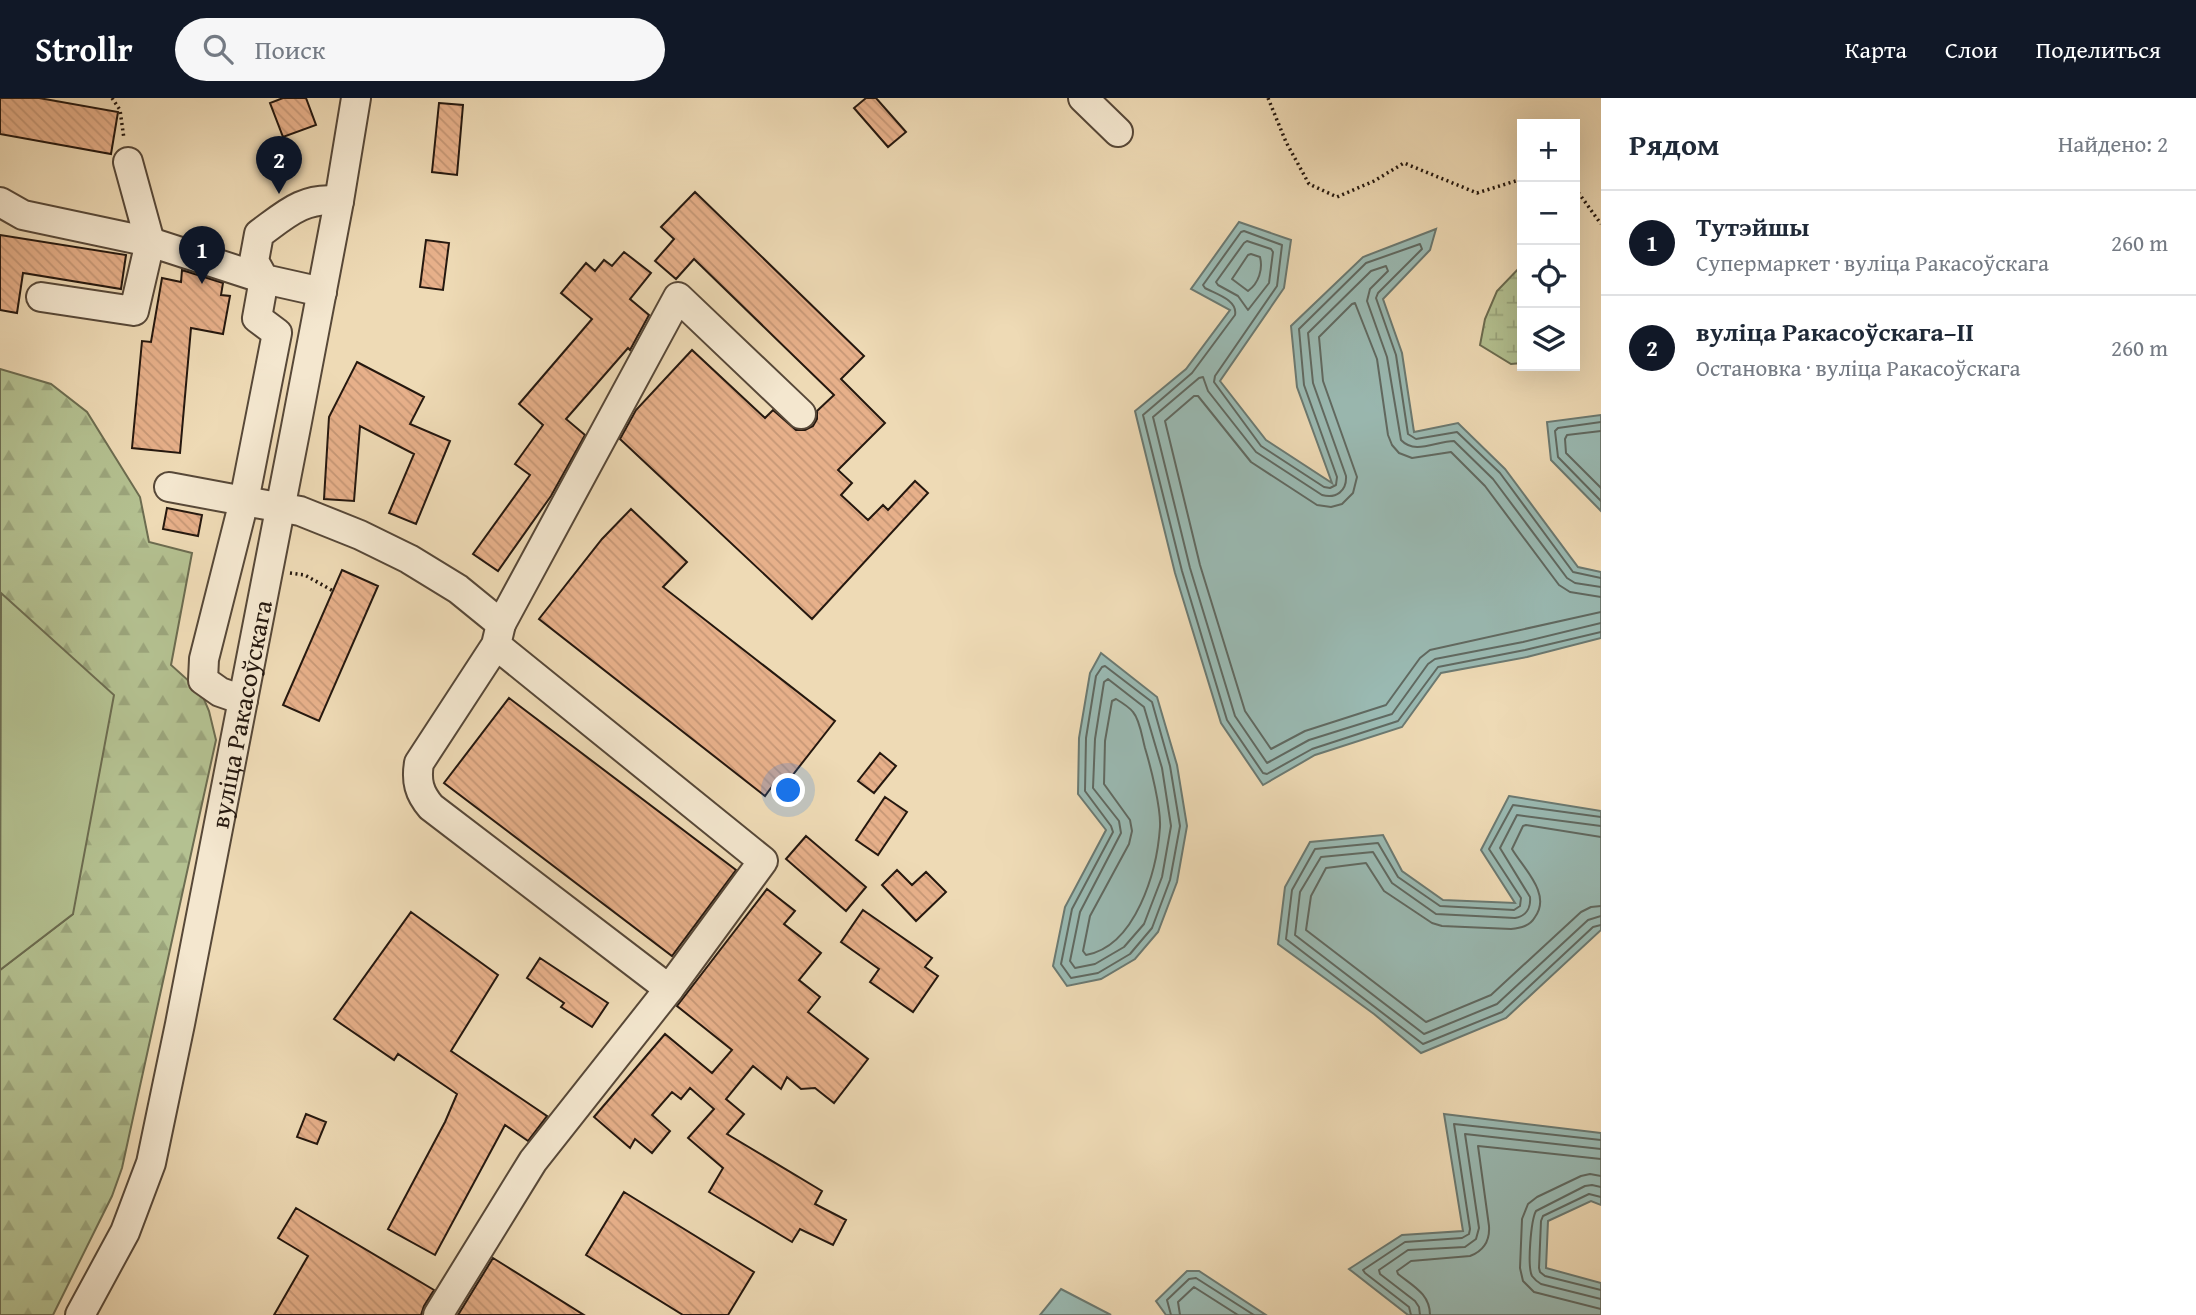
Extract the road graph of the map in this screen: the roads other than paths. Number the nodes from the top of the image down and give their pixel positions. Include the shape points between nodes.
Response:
1 (356, 98) edge
2 (1083, 98) edge
3 (1118, 132) dead end
4 (128, 162) road end
5 (339, 201) junction
6 (0, 202) edge
7 (150, 242) junction
8 (264, 279) junction
9 (322, 292) junction
10 (41, 297) dead end
11 (801, 414) dead end
12 (169, 487) dead end
13 (244, 501) junction
14 (280, 508) junction
15 (499, 635) junction
16 (243, 699) junction
17 (669, 989) junction
18 (80, 1315) edge
19 (438, 1315) edge

1 - 5 street, вуліца Ракасоўскага
2 - 3 street
4 - 7 street
5 - 8 street via 304,204 259,234 254,261
5 - 9 street, вуліца Ракасоўскага
6 - 7 street via 23,215
7 - 8 street
7 - 10 street via 135,311
8 - 9 street
8 - 13 street via 257,318 277,333
9 - 14 street, вуліца Ракасоўскага
11 - 15 street via 678,297
12 - 13 street
13 - 14 street
13 - 16 street via 204,659 203,680 220,692
14 - 15 street via 300,511 409,559 458,589
14 - 16 street, вуліца Ракасоўскага
15 - 17 street via 419,763 421,795
15 - 17 street via 763,861
16 - 18 street, вуліца Ракасоўскага via 151,1163 125,1232
17 - 19 street via 533,1161

